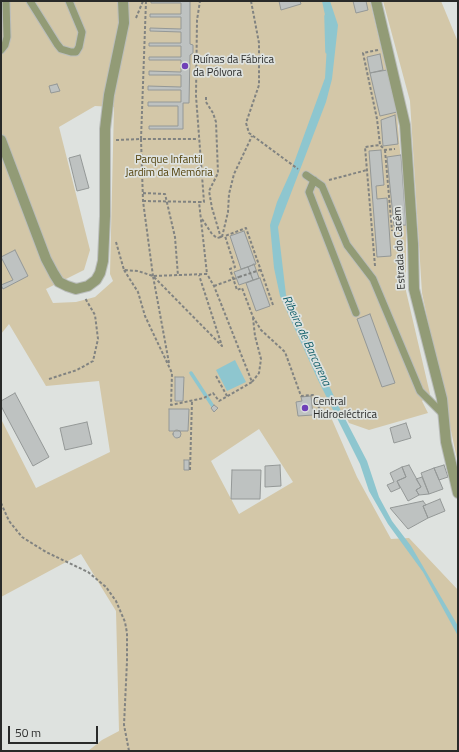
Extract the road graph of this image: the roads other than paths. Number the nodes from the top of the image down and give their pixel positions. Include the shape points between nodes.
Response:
1 (6, 1) edge
2 (30, 1) edge
3 (69, 1) edge
4 (123, 1) edge
5 (127, 1) edge
6 (376, 1) edge
7 (124, 15) junction
8 (1, 50) edge
9 (1, 140) edge
10 (306, 175) road end
11 (316, 181) junction
12 (356, 313) dead end
13 (443, 414) junction
14 (458, 493) edge

1 - 8 lane via 7,37
2 - 3 lane via 60,49 76,52 82,32
4 - 7 street
5 - 7 lane
6 - 13 street, Estrada do Cacém via 405,125 414,289 442,400
7 - 9 street via 105,129 103,261 96,280 88,286 67,286 59,282 54,274
10 - 11 lane
11 - 12 lane via 309,192
11 - 13 lane via 322,186 347,245 373,279 417,386 426,400
13 - 14 street, Estrada do Cacém via 446,442

